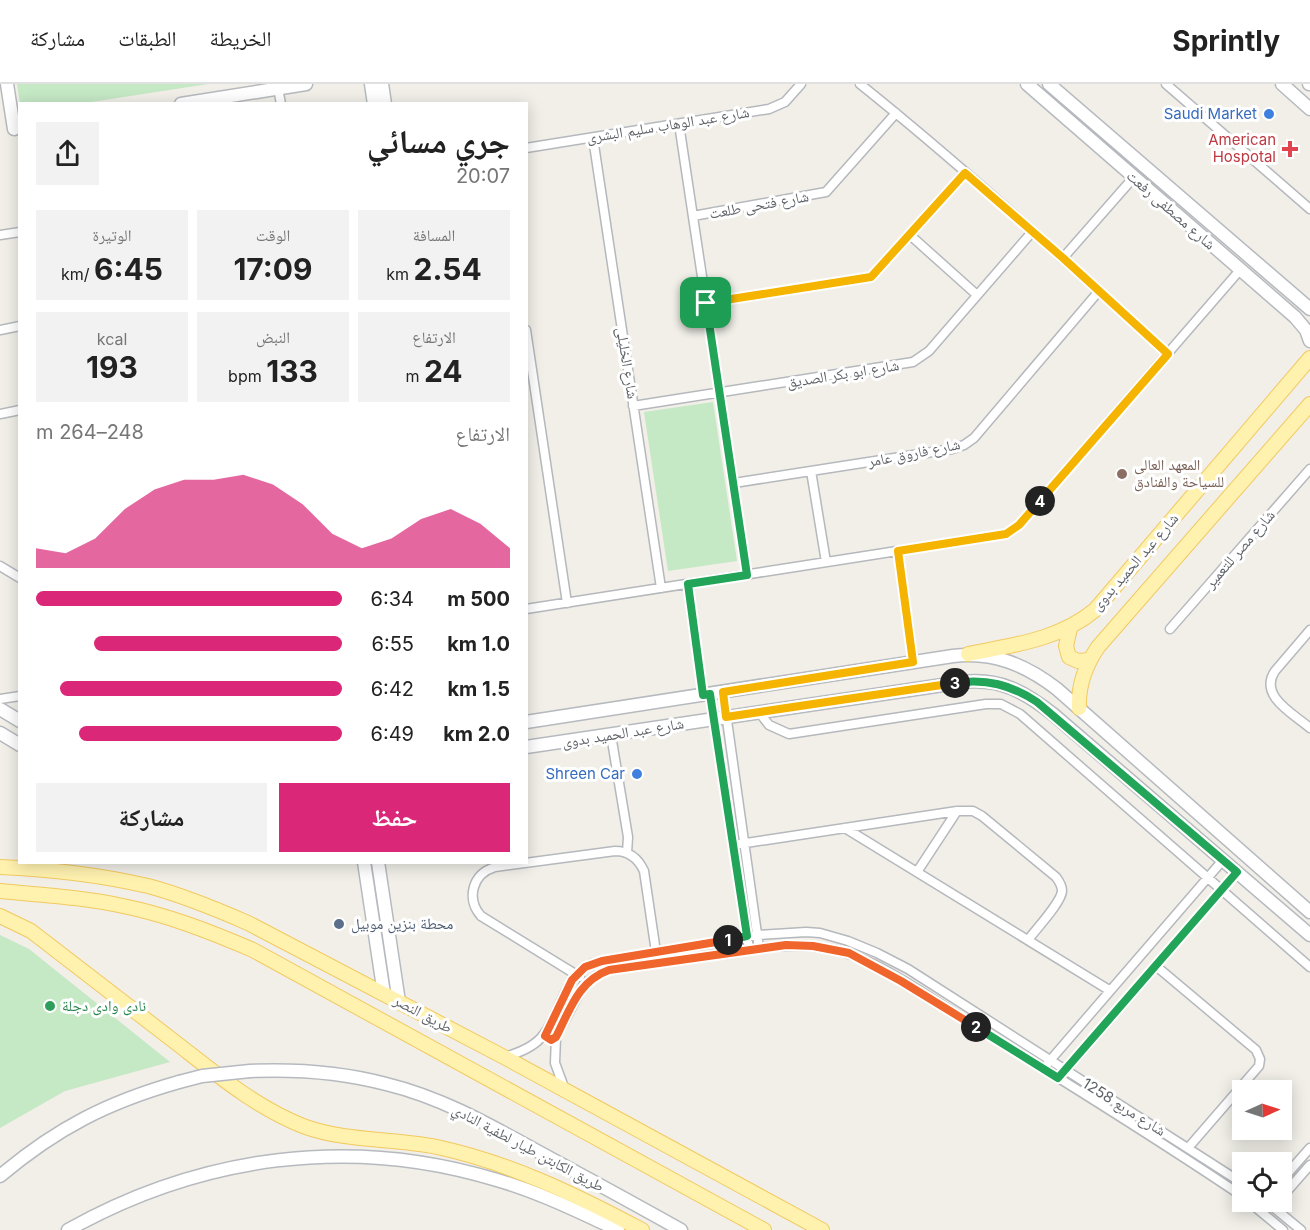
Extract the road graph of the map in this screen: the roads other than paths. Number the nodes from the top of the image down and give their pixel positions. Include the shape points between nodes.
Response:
1 (6, 84) edge
2 (306, 84) edge
3 (371, 84) edge
4 (382, 84) edge
5 (801, 84) edge
6 (860, 84) edge
7 (1027, 84) edge
8 (1049, 84) edge
9 (1166, 84) edge
10 (1282, 84) edge
11 (278, 88) junction
12 (187, 102) edge
13 (281, 102) edge
14 (374, 102) edge
15 (385, 102) edge
16 (1310, 109) edge
17 (896, 113) junction
18 (679, 124) junction
19 (17, 129) edge
20 (0, 131) edge
21 (593, 138) junction
22 (528, 148) edge
23 (965, 173) junction
24 (1134, 177) junction
25 (1310, 209) edge
26 (693, 216) junction
27 (18, 231) edge
28 (1032, 232) junction
29 (0, 235) edge
30 (910, 235) junction
31 (1063, 258) junction
32 (1240, 270) junction
33 (1099, 291) junction
34 (977, 295) junction
35 (706, 303) junction
36 (1310, 309) edge
37 (1305, 320) edge
38 (18, 326) edge
39 (0, 330) edge
40 (1310, 341) edge
41 (528, 343) edge
42 (1168, 354) junction
43 (1310, 358) edge
44 (720, 393) junction
45 (1310, 404) edge
46 (633, 406) junction
47 (18, 411) edge
48 (0, 414) edge
49 (1310, 469) edge
50 (811, 471) junction
51 (734, 483) junction
52 (898, 551) junction
53 (826, 562) junction
54 (0, 566) edge
55 (747, 575) junction
56 (18, 576) edge
57 (688, 584) junction
58 (661, 588) junction
59 (567, 603) junction
60 (528, 609) edge
61 (1070, 628) junction
62 (1170, 629) dead end
63 (1310, 630) edge
64 (969, 654) junction
65 (1089, 660) junction
66 (913, 662) junction
67 (712, 693) junction
68 (18, 696) edge
69 (0, 699) edge
70 (1079, 708) junction
71 (0, 709) edge
72 (759, 712) junction
73 (720, 718) junction
74 (18, 720) edge
75 (528, 722) edge
76 (1310, 728) edge
77 (0, 733) edge
78 (611, 735) junction
79 (18, 744) edge
80 (528, 747) edge
81 (957, 811) junction
82 (844, 828) junction
83 (744, 844) junction
84 (733, 845) junction
85 (627, 853) junction
86 (1223, 860) junction
87 (528, 863) edge
88 (364, 864) edge
89 (378, 864) edge
90 (518, 864) edge
91 (42, 866) edge
92 (0, 867) edge
93 (917, 872) junction
94 (1237, 872) junction
95 (1208, 877) junction
96 (1222, 890) junction
97 (0, 891) edge
98 (1296, 900) junction
99 (1310, 900) edge
100 (1310, 912) edge
101 (0, 916) edge
102 (758, 935) junction
103 (1310, 935) edge
104 (747, 936) junction
105 (1028, 940) junction
106 (759, 948) junction
107 (749, 949) junction
108 (656, 952) junction
109 (1156, 966) junction
110 (1310, 967) edge
111 (908, 969) junction
112 (576, 975) junction
113 (588, 981) junction
114 (901, 981) junction
115 (1109, 990) junction
116 (384, 994) junction
117 (399, 1002) junction
118 (545, 1034) junction
119 (556, 1037) junction
120 (504, 1057) junction
121 (1050, 1060) junction
122 (1043, 1069) junction
123 (1065, 1070) junction
124 (1058, 1078) junction
125 (565, 1090) junction
126 (1188, 1148) junction
127 (1310, 1148) edge
128 (1214, 1165) junction
129 (1310, 1165) edge
130 (1292, 1168) edge
131 (1208, 1173) junction
132 (0, 1176) edge
133 (1232, 1177) edge
134 (1292, 1184) edge
135 (1232, 1189) edge
136 (1261, 1212) edge
137 (1284, 1212) edge
138 (68, 1230) edge
139 (618, 1230) edge
140 (642, 1230) edge
141 (681, 1230) edge
142 (764, 1230) edge
143 (822, 1230) edge
144 (1283, 1230) edge
145 (1301, 1230) edge

1 - 19 main road
2 - 11 main road
3 - 14 main road
4 - 15 main road
5 - 18 street, شارع عبد الوهاب سليم البشرى via 785,102 773,108
6 - 17 street
7 - 24 main road, شارع مصطفى رفعت
8 - 36 main road, شارع مصطفى رفعت
9 - 25 street
10 - 16 main road
11 - 12 main road
11 - 13 street
17 - 23 street
17 - 26 street, شارع فتحى طلعت via 826,192
18 - 21 street, شارع عبد الوهاب سليم البشرى
18 - 26 street
19 - 20 main road
21 - 22 street, شارع عبد الوهاب سليم البشرى
21 - 46 street, شارع الخليلى
23 - 28 street
23 - 30 street
24 - 31 street
24 - 32 main road, شارع مصطفى رفعت
26 - 35 street
27 - 29 street
28 - 31 street
28 - 34 street, شارع ابو بكر الصديق
30 - 34 street
30 - 35 street via 866,279
31 - 33 street
32 - 37 main road, شارع مصطفى رفعت
32 - 42 street
33 - 42 street
33 - 50 street, شارع فاروق عامر via 969,442 952,449
34 - 44 street, شارع ابو بكر الصديق via 928,351 913,362
35 - 44 street
37 - 40 main road, شارع مصطفى رفعت
38 - 39 street
41 - 59 street
42 - 52 street via 1015,528 1001,535
43 - 61 main road, شارع عبد الحميد بدوى via 1106,598
44 - 46 street, شارع ابو بكر الصديق
44 - 51 street
45 - 65 main road, شارع عبد الحميد بدوى
46 - 58 street, شارع الخليلى
47 - 48 street
49 - 62 street, شارع مصر للتعمير
50 - 51 street, شارع فاروق عامر
50 - 53 street
51 - 55 street
52 - 53 street
52 - 66 street
53 - 55 street
54 - 56 street
55 - 57 street
57 - 58 street
57 - 67 street
58 - 59 street
59 - 60 street
61 - 64 main road, شارع عبد الحميد بدوى
61 - 65 main road via 1066,646 1069,657 1074,661
63 - 76 street via 1275,671 1270,686 1275,699
64 - 66 main road, شارع عبد الحميد بدوى
64 - 70 main road, شارع عبد الحميد بدوى via 996,657 1021,666 1046,680
65 - 70 main road, شارع عبد الحميد بدوى via 1081,680
66 - 67 main road, شارع عبد الحميد بدوى
67 - 73 street
67 - 75 main road, شارع عبد الحميد بدوى
68 - 69 street
70 - 98 main road, شارع عبد الحميد بدوى
71 - 74 main road
72 - 73 main road, شارع عبد الحميد بدوى
72 - 86 main road, شارع عبد الحميد بدوى via 963,682 1005,685 1054,714
72 - 95 street via 769,725 789,735 986,704 1008,706
73 - 78 main road, شارع عبد الحميد بدوى
73 - 83 street
73 - 84 street
77 - 79 main road
78 - 80 main road, شارع عبد الحميد بدوى
78 - 85 street via 628,837
81 - 82 street
81 - 93 street
81 - 105 street via 982,816 1061,884 1058,901
82 - 83 street
82 - 93 street
83 - 84 street
83 - 102 street
84 - 104 street
85 - 87 street via 615,851
85 - 108 street via 638,860 644,871
86 - 94 main road, شارع عبد الحميد بدوى
86 - 95 street
88 - 116 main road
89 - 117 main road
90 - 112 street via 495,867 480,875 474,884 472,901 481,916
91 - 92 main road, طريق النصر
91 - 116 main road, طريق النصر via 149,887 212,908 268,932
93 - 105 street
94 - 96 street
94 - 103 main road, شارع عبد الحميد بدوى
95 - 96 street
95 - 115 street
96 - 109 street
96 - 110 street
97 - 142 main road, طريق النصر via 125,906 190,925 253,950
98 - 99 street
98 - 100 main road, شارع عبد الحميد بدوى
101 - 140 main road via 31,932 238,1091 282,1116 327,1133 412,1143 502,1164 556,1185
102 - 104 street, شارع مربع 1258
102 - 106 street
102 - 111 street, شارع مربع 1258 via 806,932 837,937
104 - 107 street
104 - 108 street, شارع مربع 1258
105 - 115 street
106 - 107 street, شارع مربع 1258
106 - 114 street, شارع مربع 1258 via 800,945 837,950 861,958
107 - 113 street, شارع مربع 1258 via 609,970
108 - 112 street, شارع مربع 1258 via 596,962
109 - 123 street
109 - 126 street via 1256,1050 1260,1059 1259,1066
111 - 114 street
111 - 121 street, شارع مربع 1258
112 - 113 street
112 - 118 street
113 - 119 street
114 - 122 street, شارع مربع 1258
115 - 121 street
116 - 117 main road, طريق النصر
117 - 120 main road, طريق النصر
118 - 119 street via 549,1040
118 - 120 street via 527,1049
119 - 125 street via 555,1063
120 - 125 main road, طريق النصر
121 - 122 street
121 - 123 street, شارع مربع 1258
122 - 124 street, شارع مربع 1258
123 - 124 street
123 - 126 street, شارع مربع 1258
124 - 131 street, شارع مربع 1258
125 - 143 main road, طريق النصر
126 - 128 street, شارع مربع 1258
127 - 130 street
128 - 131 street
128 - 133 street, شارع مربع 1258
129 - 134 street
131 - 135 street, شارع مربع 1258
132 - 141 main road, طريق الكابتن طيار لطفية النادي, bridge via 40,1144 87,1115 128,1098 218,1074 302,1070 388,1084 476,1117
136 - 144 street
137 - 145 street
138 - 139 main road via 103,1210 191,1177 264,1161 312,1157 396,1160 496,1179

